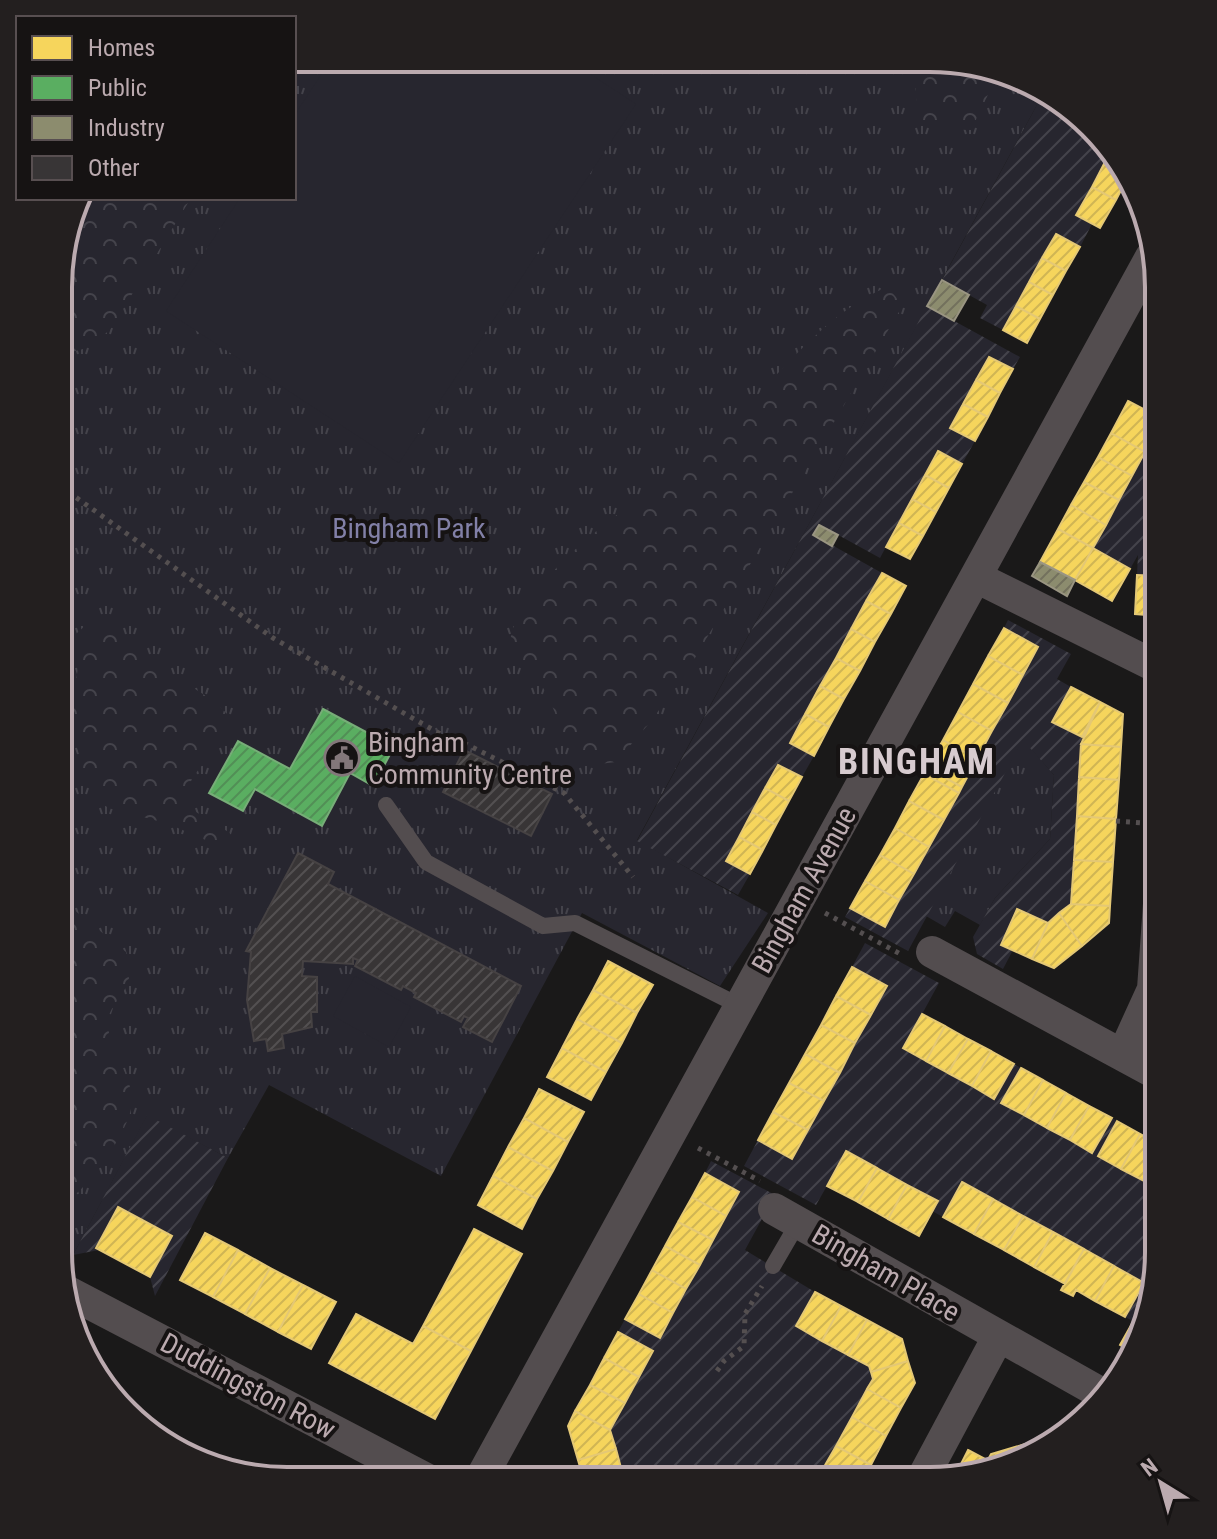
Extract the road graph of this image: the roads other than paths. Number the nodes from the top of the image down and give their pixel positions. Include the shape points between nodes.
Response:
1 (1144, 270) edge
2 (976, 577) junction
3 (1145, 661) edge
4 (386, 805) dead end
5 (932, 952) road end
6 (740, 1006) junction
7 (1145, 1007) edge
8 (1123, 1055) junction
9 (1145, 1067) edge
10 (786, 1216) joint
11 (773, 1266) road end
12 (77, 1297) edge
13 (998, 1337) junction
14 (1095, 1390) edge
15 (403, 1467) edge
16 (487, 1467) edge
17 (928, 1467) edge

1 - 2 street, Bingham Avenue
2 - 3 street
2 - 6 street, Bingham Avenue
4 - 6 lane via 426,862 543,926 575,923
5 - 8 street
6 - 16 street, Bingham Avenue
7 - 8 street
8 - 9 street
10 - 11 lane
10 - 13 street, Bingham Place
12 - 15 street, Duddingston Row
13 - 14 street, Bingham Place
13 - 17 street

